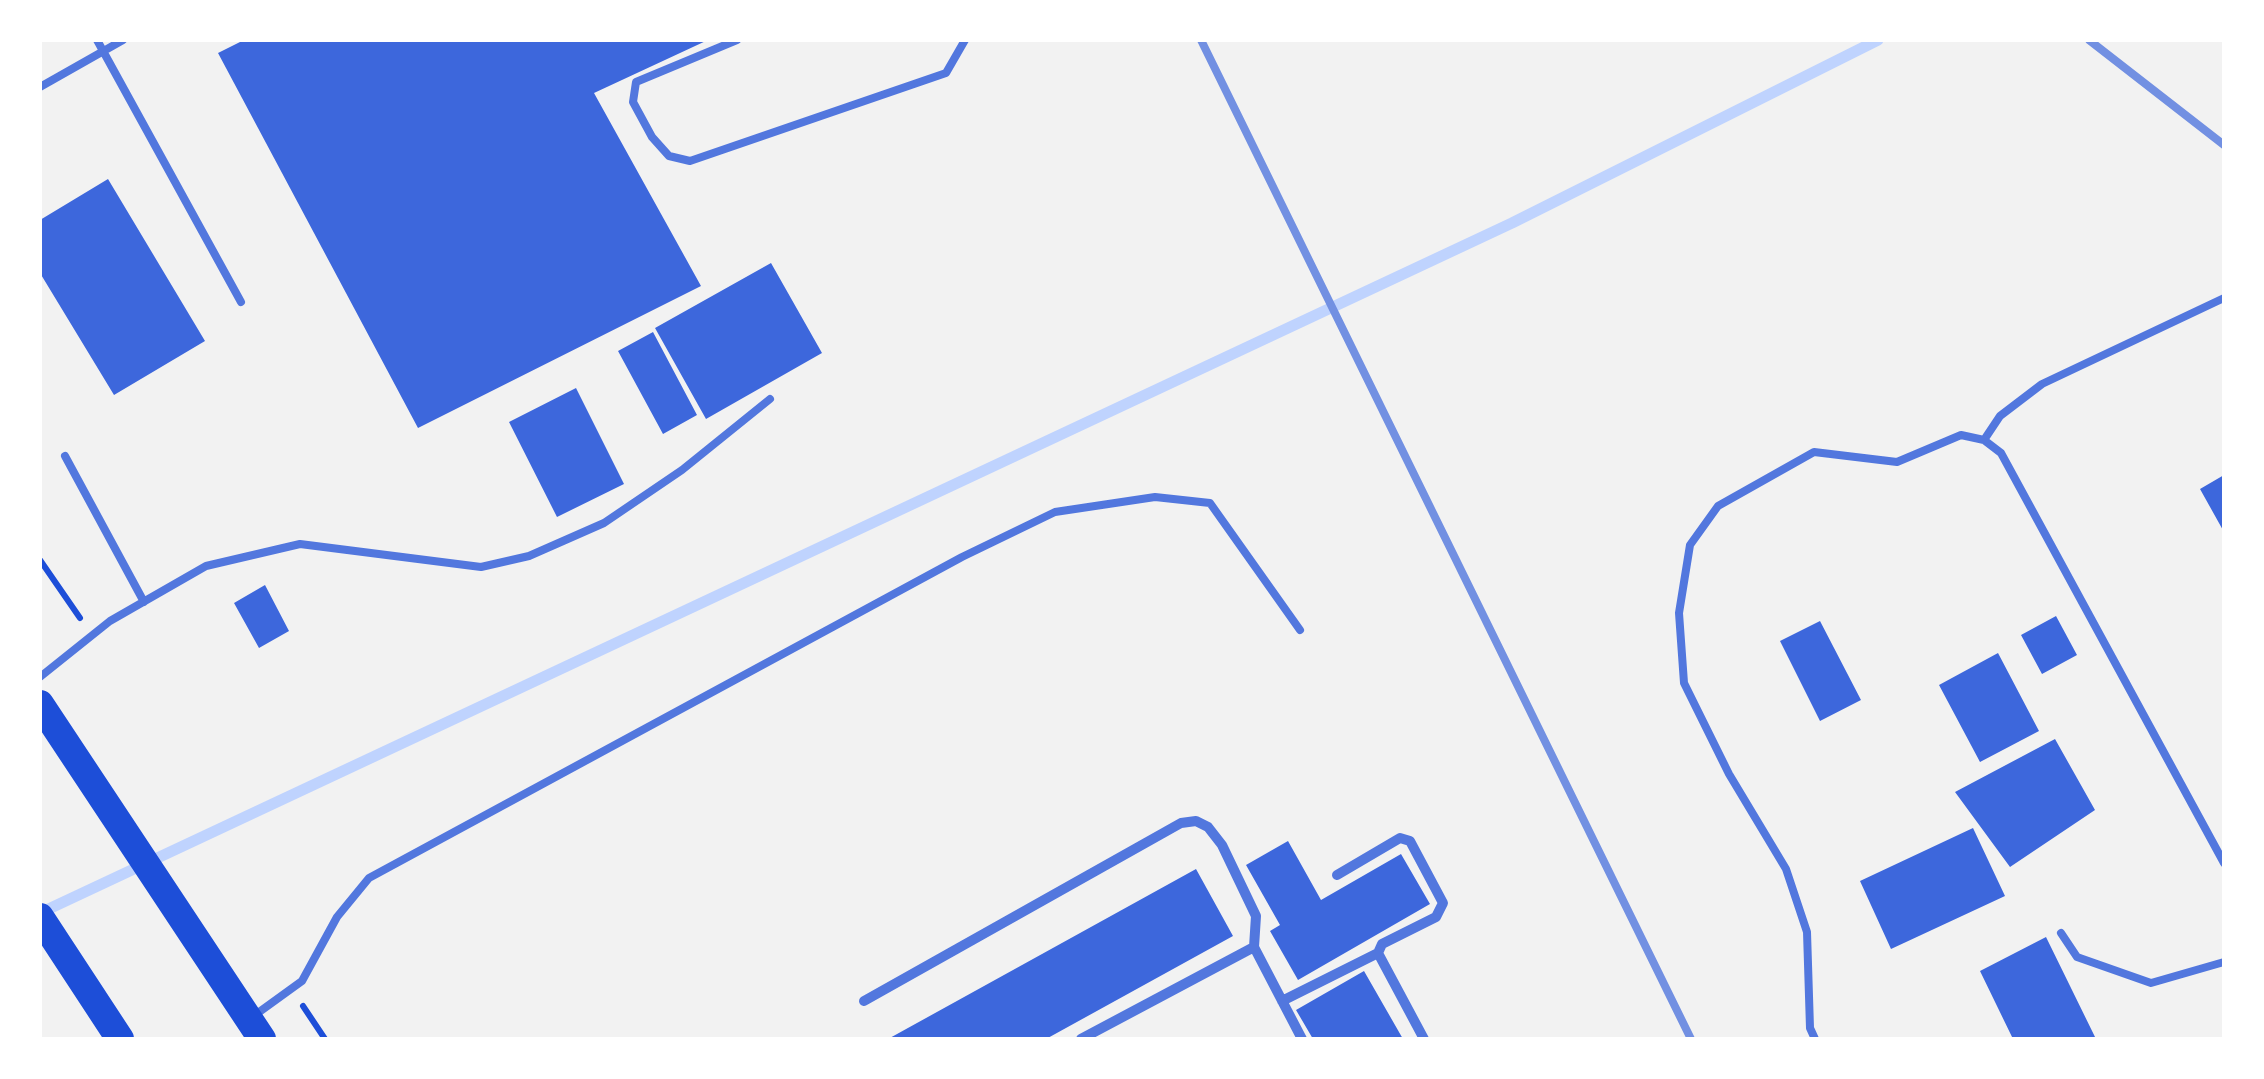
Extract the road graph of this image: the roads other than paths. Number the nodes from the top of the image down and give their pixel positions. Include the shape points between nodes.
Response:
1 (97, 40) edge
2 (123, 40) edge
3 (737, 40) edge
4 (965, 40) edge
5 (102, 51) junction
6 (40, 87) edge
7 (2224, 298) edge
8 (241, 302) dead end
9 (770, 399) dead end
10 (1984, 440) junction
11 (64, 456) dead end
12 (144, 602) junction
13 (1300, 630) dead end
14 (40, 678) edge
15 (40, 704) edge
16 (2224, 864) edge
17 (1337, 876) dead end
18 (40, 917) edge
19 (2061, 933) dead end
20 (1254, 947) junction
21 (1378, 953) junction
22 (2224, 962) edge
23 (864, 1001) dead end
24 (1282, 1001) junction
25 (256, 1029) edge
26 (114, 1030) edge
27 (1299, 1038) edge
28 (1081, 1039) edge
29 (1424, 1039) edge
30 (1815, 1039) edge

1 - 5 lane
2 - 5 lane
3 - 4 lane via 636,82 634,102 669,156 690,161 946,72
5 - 6 lane
5 - 8 lane
7 - 10 lane via 2042,384 2000,416
9 - 12 lane via 604,523 530,556 481,567 300,544 206,566
10 - 16 lane via 2011,470
10 - 30 lane via 1961,435 1897,462 1814,452 1718,506 1690,545 1679,613 1684,683 1786,869 1807,932
11 - 12 lane
12 - 14 lane
13 - 25 lane via 1210,503 1155,497 1056,512 369,878 337,917 302,981
15 - 25 highway
17 - 21 street via 1400,838 1410,841 1443,904 1436,917 1382,944
18 - 26 highway
19 - 22 lane via 2077,957 2151,983
20 - 23 street via 1256,916 1222,845 1196,820 1181,822
20 - 24 street
20 - 28 street
21 - 24 street
21 - 29 street
24 - 27 street

